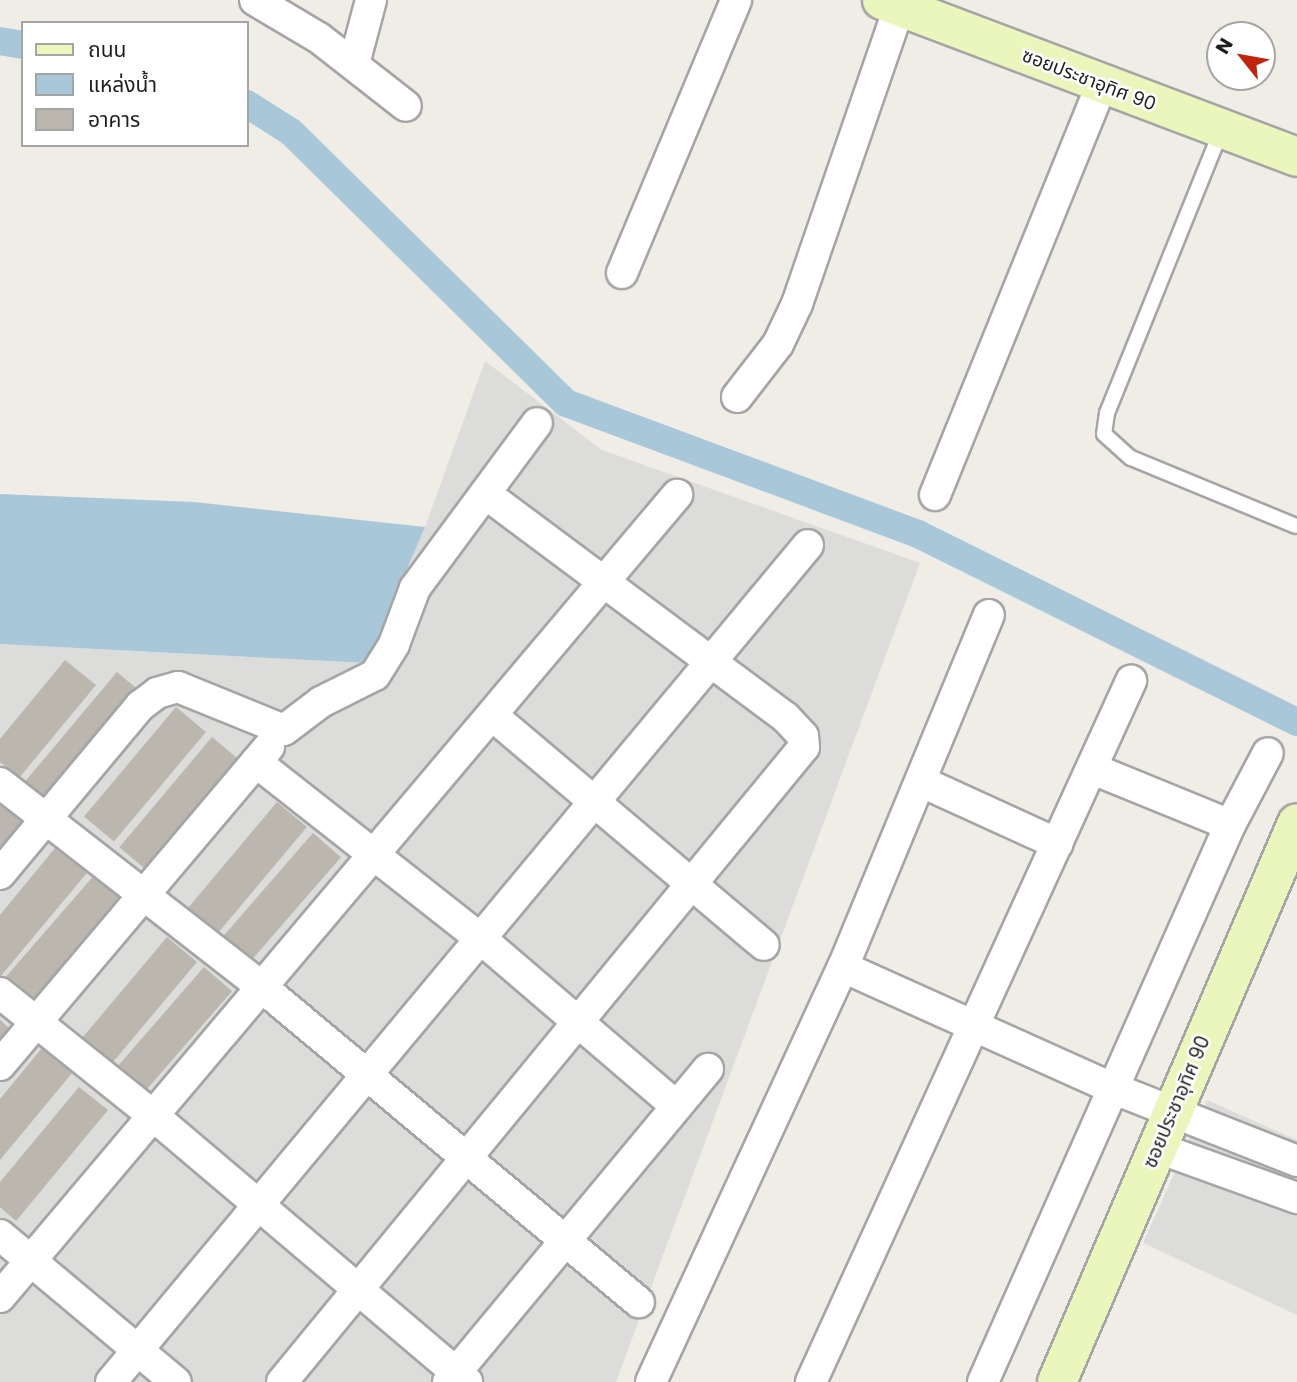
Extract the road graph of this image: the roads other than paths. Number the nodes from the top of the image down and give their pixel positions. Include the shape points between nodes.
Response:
1 (255, 0) edge
2 (371, 0) edge
3 (736, 0) edge
4 (890, 3) edge
5 (354, 64) junction
6 (1101, 86) junction
7 (406, 106) dead end
8 (1221, 129) junction
9 (1297, 158) edge
10 (622, 273) dead end
11 (737, 397) dead end
12 (537, 423) dead end
13 (485, 493) junction
14 (677, 495) dead end
15 (935, 495) dead end
16 (1296, 526) edge
17 (807, 545) dead end
18 (605, 582) junction
19 (989, 615) dead end
20 (709, 664) junction
21 (1130, 681) dead end
22 (494, 717) junction
23 (284, 730) junction
24 (1268, 753) dead end
25 (256, 762) junction
26 (1093, 769) junction
27 (922, 782) junction
28 (0, 783) edge
29 (594, 801) junction
30 (46, 822) junction
31 (1297, 822) edge
32 (1230, 825) junction
33 (1058, 844) junction
34 (374, 855) junction
35 (0, 874) edge
36 (695, 885) junction
37 (143, 898) junction
38 (480, 938) junction
39 (764, 945) dead end
40 (843, 967) junction
41 (263, 988) junction
42 (0, 993) edge
43 (580, 1021) junction
44 (37, 1022) junction
45 (974, 1026) junction
46 (0, 1065) edge
47 (708, 1069) dead end
48 (367, 1073) junction
49 (1112, 1087) junction
50 (676, 1106) junction
51 (1174, 1112) junction
52 (156, 1118) junction
53 (1158, 1148) junction
54 (466, 1156) junction
55 (1297, 1161) edge
56 (1297, 1198) edge
57 (257, 1206) junction
58 (0, 1235) edge
59 (566, 1239) junction
60 (30, 1260) junction
61 (357, 1289) junction
62 (0, 1297) edge
63 (639, 1301) dead end
64 (138, 1350) junction
65 (457, 1379) edge
66 (111, 1382) edge
67 (176, 1382) edge
68 (282, 1382) edge
69 (651, 1382) edge
70 (811, 1382) edge
71 (983, 1382) edge
72 (1057, 1382) edge

1 - 5 street
2 - 5 street
3 - 10 street
4 - 6 street, ซอยประชาอุทิศ 90
4 - 11 street via 797,304 778,344
5 - 7 street
6 - 8 street, ซอยประชาอุทิศ 90
6 - 15 street
8 - 9 street, ซอยประชาอุทิศ 90
8 - 16 lane via 1107,413 1104,433 1131,458
12 - 13 street
13 - 18 street
13 - 23 street via 415,588 394,644 375,675 321,702
14 - 18 street
17 - 20 street
18 - 20 street
18 - 22 street
19 - 27 street
20 - 29 street
20 - 36 street via 785,717 803,736 804,747
21 - 26 street
22 - 29 street
22 - 34 street
23 - 25 street
23 - 30 street via 178,687 157,693 140,706
24 - 32 street
25 - 34 street
25 - 37 street
26 - 32 street
26 - 33 street
27 - 33 street
27 - 40 street
28 - 30 street
29 - 36 street
29 - 38 street
30 - 35 street
30 - 37 street
31 - 51 street, ซอยประชาอุทิศ 90
32 - 49 street
33 - 45 street
34 - 38 street
34 - 41 street
36 - 39 street
36 - 43 street
37 - 41 street
37 - 44 street
38 - 43 street
38 - 48 street
40 - 45 street
40 - 69 street
41 - 48 street
41 - 52 street
42 - 44 street
43 - 50 street
43 - 54 street
44 - 46 street
44 - 52 street
45 - 49 street
45 - 70 street
47 - 50 street
48 - 54 street
48 - 57 street
49 - 51 street
49 - 71 street
50 - 59 street
51 - 53 street, ซอยประชาอุทิศ 90
51 - 55 street
52 - 57 street
52 - 60 street
53 - 56 street
53 - 72 street, ซอยประชาอุทิศ 90
54 - 59 street
54 - 61 street
57 - 61 street
57 - 64 street
58 - 60 street
59 - 63 street
59 - 65 street
60 - 62 street
60 - 64 street
61 - 65 street
61 - 68 street
64 - 66 street
64 - 67 street

